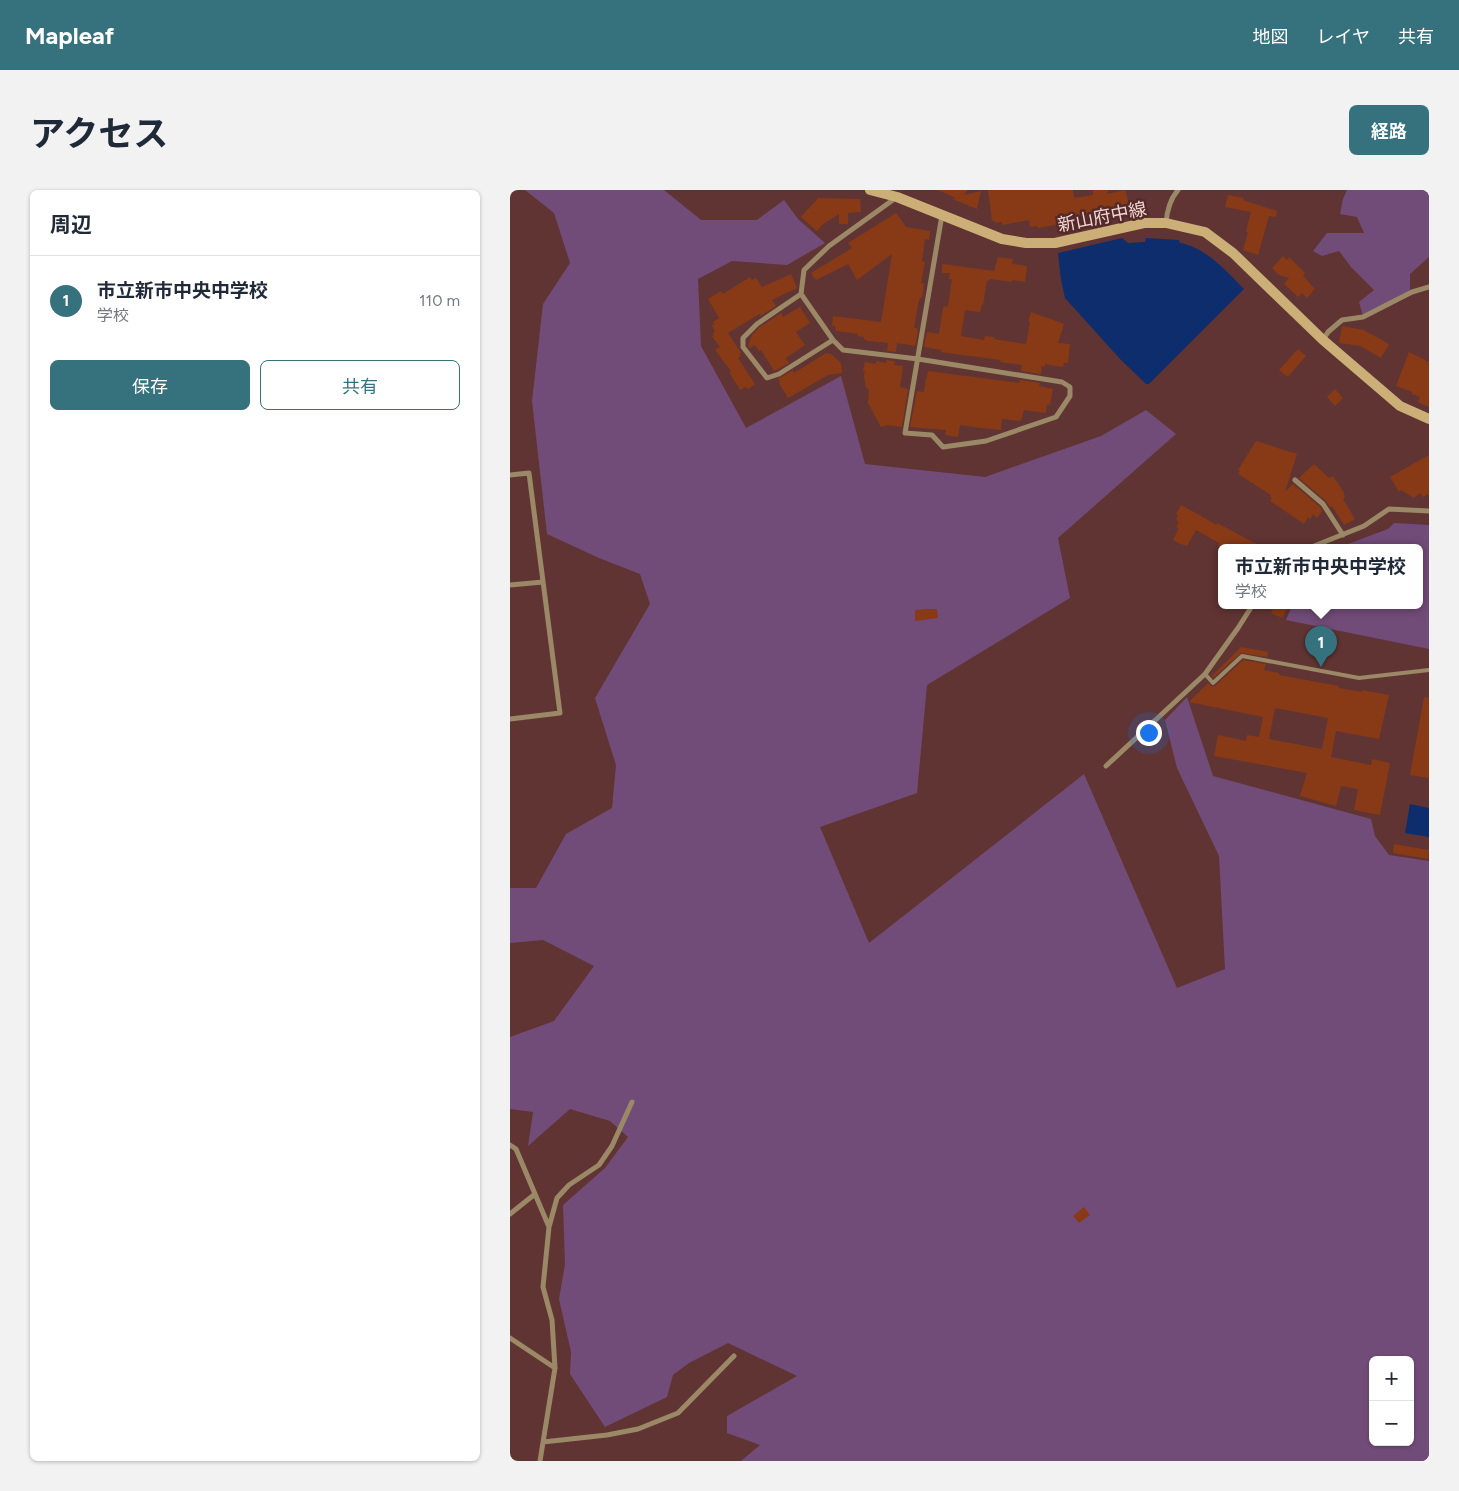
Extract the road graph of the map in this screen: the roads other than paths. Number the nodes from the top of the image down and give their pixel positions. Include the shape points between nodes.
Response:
1 (870, 190) edge
2 (1178, 190) edge
3 (897, 196) junction
4 (942, 215) junction
5 (1166, 223) junction
6 (1429, 287) edge
7 (801, 294) junction
8 (832, 340) junction
9 (1323, 340) junction
10 (918, 359) junction
11 (1429, 419) edge
12 (510, 475) edge
13 (1295, 480) dead end
14 (1429, 511) edge
15 (1343, 534) junction
16 (1319, 544) edge
17 (544, 582) junction
18 (510, 586) edge
19 (1250, 609) edge
20 (1429, 670) edge
21 (1205, 674) junction
22 (510, 719) edge
23 (1106, 766) dead end
24 (632, 1102) dead end
25 (510, 1145) edge
26 (534, 1194) junction
27 (510, 1214) edge
28 (549, 1227) junction
29 (510, 1338) edge
30 (734, 1356) dead end
31 (555, 1368) junction
32 (543, 1442) junction
33 (540, 1461) edge

1 - 3 main road, 新山府中線
2 - 5 street via 1168,210
3 - 4 main road, 新山府中線
3 - 7 street via 829,246 804,270
4 - 5 main road, 新山府中線 via 1002,239 1026,243 1055,243 1144,223
4 - 10 street
5 - 9 main road, 新山府中線 via 1205,232 1232,253
6 - 9 street via 1363,317 1342,320
7 - 8 street
7 - 8 street via 757,324 743,338 743,347 767,378 779,374
8 - 10 street via 843,350
9 - 11 main road, 新山府中線 via 1400,406
10 - 10 street via 905,433 932,435 943,447 986,441 1056,417 1070,396 1070,387 1062,382
12 - 17 street via 529,472
13 - 15 street via 1322,504
14 - 15 street via 1389,509 1364,526
15 - 16 street
17 - 18 street
17 - 22 street via 560,713
19 - 21 street
20 - 21 lane via 1359,678 1242,656 1212,683
21 - 23 street
24 - 28 street via 612,1146 599,1165 569,1185 557,1198
25 - 26 street via 516,1149
26 - 27 street
26 - 28 street
28 - 31 street via 543,1287 552,1320
29 - 31 street
30 - 32 street via 678,1413 638,1430
31 - 32 street
32 - 33 street

